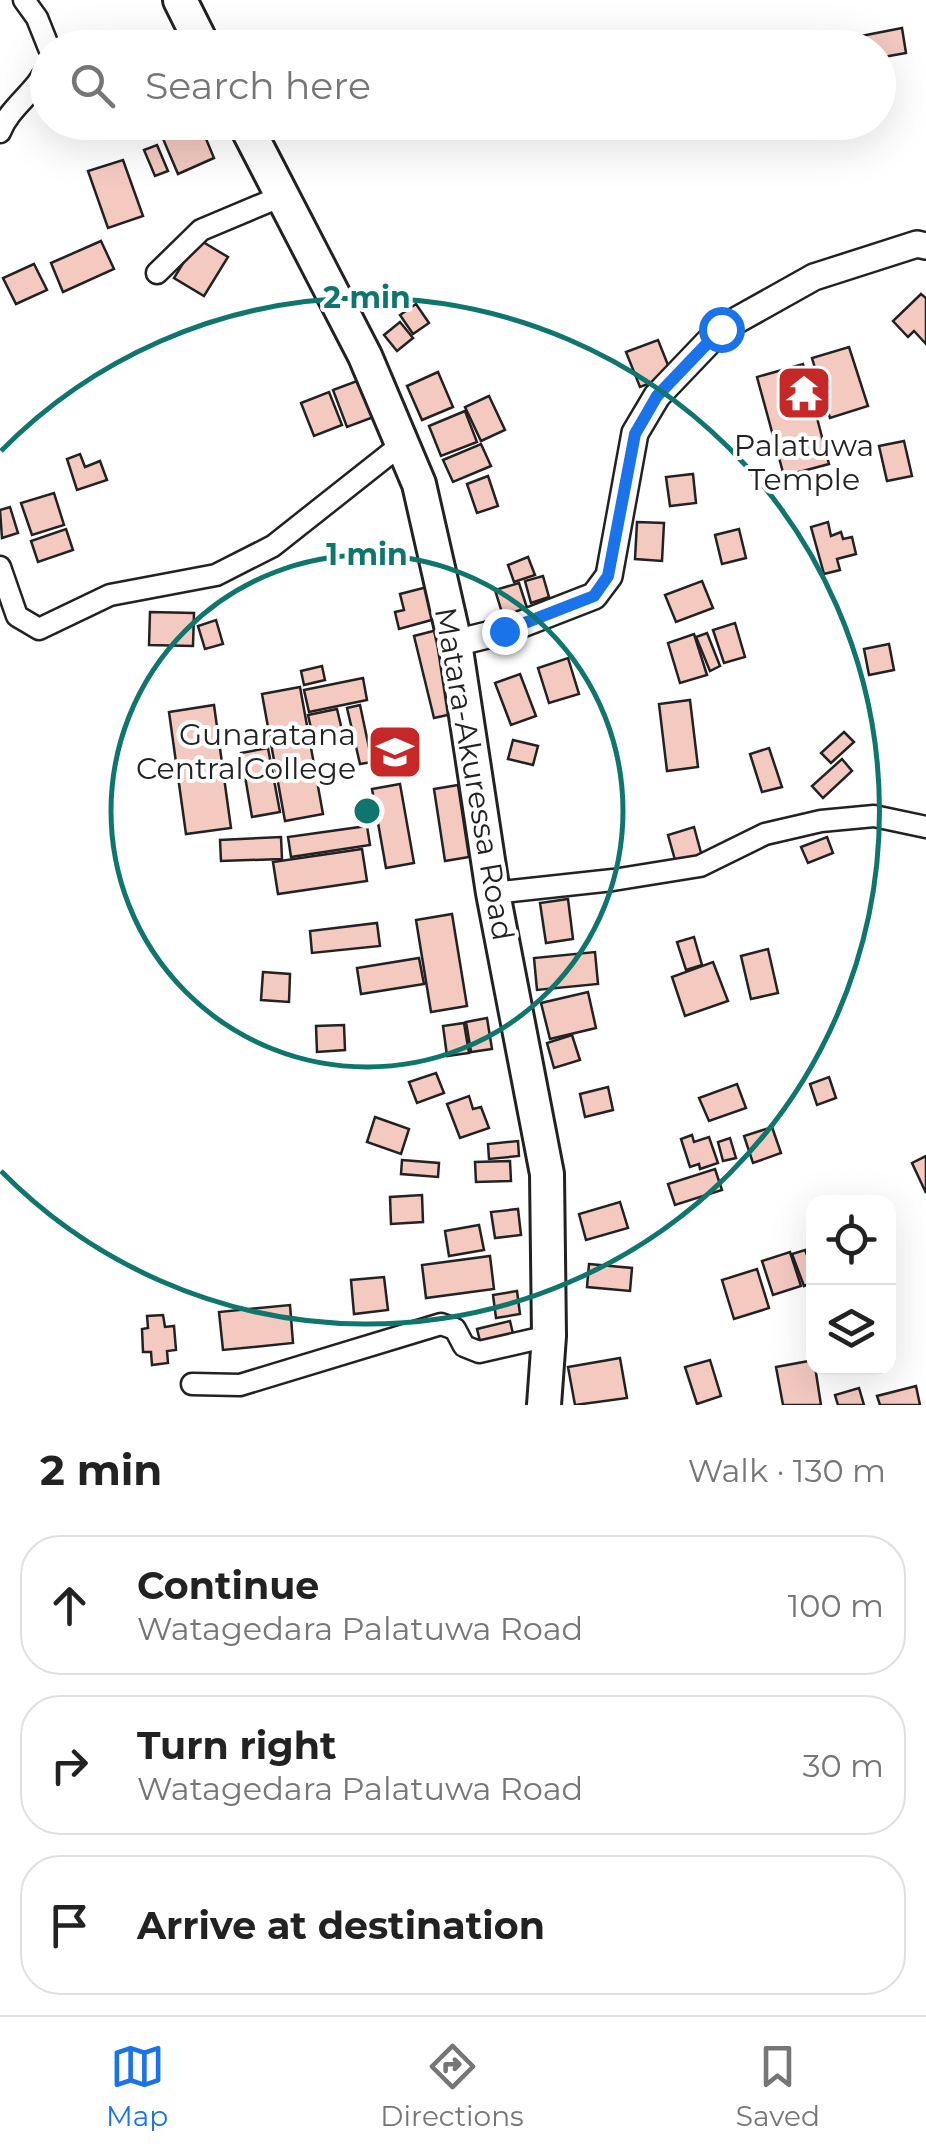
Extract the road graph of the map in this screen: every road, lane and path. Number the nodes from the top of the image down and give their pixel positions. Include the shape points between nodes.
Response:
1 (24, 0) edge
2 (180, 0) edge
3 (41, 30) edge
4 (195, 30) edge
5 (30, 92) edge
6 (0, 132) edge
7 (253, 140) edge
8 (282, 196) junction
9 (926, 246) edge
10 (157, 273) dead end
11 (402, 444) junction
12 (0, 567) edge
13 (455, 643) junction
14 (926, 827) edge
15 (493, 893) junction
16 (549, 1336) junction
17 (192, 1384) dead end
18 (544, 1405) edge

1 - 3 street
2 - 4 highway
5 - 6 street
7 - 8 highway, Matara-Akuressa Road
8 - 10 street via 201,230
8 - 11 highway, Matara-Akuressa Road via 365,356
9 - 13 street via 814,277 721,329 657,396 635,434 608,576 594,596
11 - 12 street via 272,546 216,576 110,595 39,629 17,616
11 - 13 highway, Matara-Akuressa Road via 419,484
13 - 15 highway, Matara-Akuressa Road
14 - 15 street via 874,816 821,821 765,834 700,866
15 - 16 highway, Matara-Akuressa Road via 547,1174
16 - 17 street via 480,1352 441,1324 240,1385
16 - 18 highway, Matara-Akuressa Road

